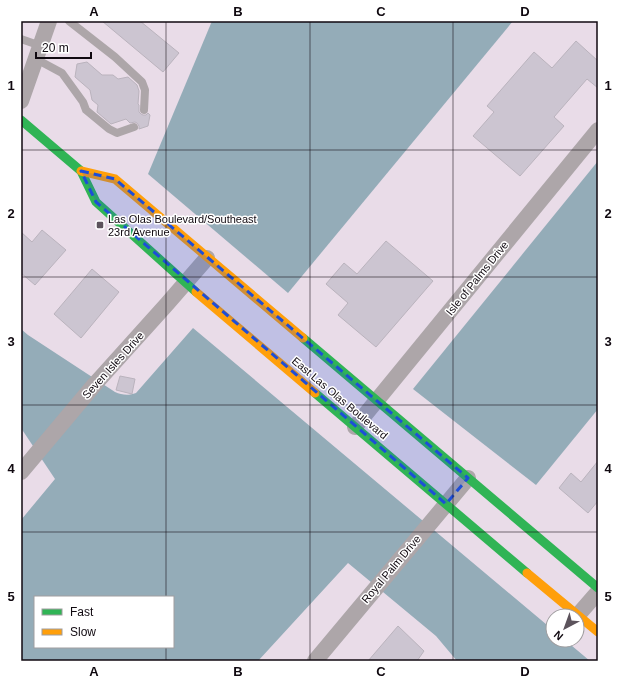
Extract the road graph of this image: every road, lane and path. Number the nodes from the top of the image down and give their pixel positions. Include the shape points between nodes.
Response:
1 (49, 21) edge
2 (69, 21) edge
3 (21, 39) edge
4 (38, 52) junction
5 (21, 101) edge
6 (144, 110) dead end
7 (21, 120) edge
8 (134, 127) dead end
9 (598, 130) edge
10 (81, 171) junction
11 (207, 258) junction
12 (186, 283) junction
13 (376, 401) junction
14 (355, 427) junction
15 (21, 472) edge
16 (468, 478) junction
17 (446, 504) junction
18 (598, 588) edge
19 (598, 592) edge
20 (570, 608) edge
21 (584, 608) edge
22 (585, 621) edge
23 (598, 632) edge
24 (314, 661) edge

1 - 4 street
2 - 6 lane via 142,82 146,90
3 - 4 lane
4 - 5 street
4 - 8 lane via 62,73 86,110 108,130 118,133
7 - 10 main road, East Las Olas Boulevard
9 - 13 street, Isle of Palms Drive
10 - 11 main road, East Las Olas Boulevard via 115,179
10 - 12 main road, East Las Olas Boulevard via 96,202
11 - 12 street, Seven Isles Drive
11 - 13 main road, East Las Olas Boulevard
12 - 14 main road, East Las Olas Boulevard
12 - 15 street, Seven Isles Drive via 95,384
13 - 14 street, Isle of Palms Drive
13 - 16 main road, East Las Olas Boulevard
14 - 17 main road, East Las Olas Boulevard
16 - 17 street, Royal Palm Drive
16 - 18 main road, East Las Olas Boulevard
17 - 20 main road, East Las Olas Boulevard
17 - 24 street, Royal Palm Drive
19 - 21 street
22 - 23 main road, East Las Olas Boulevard

